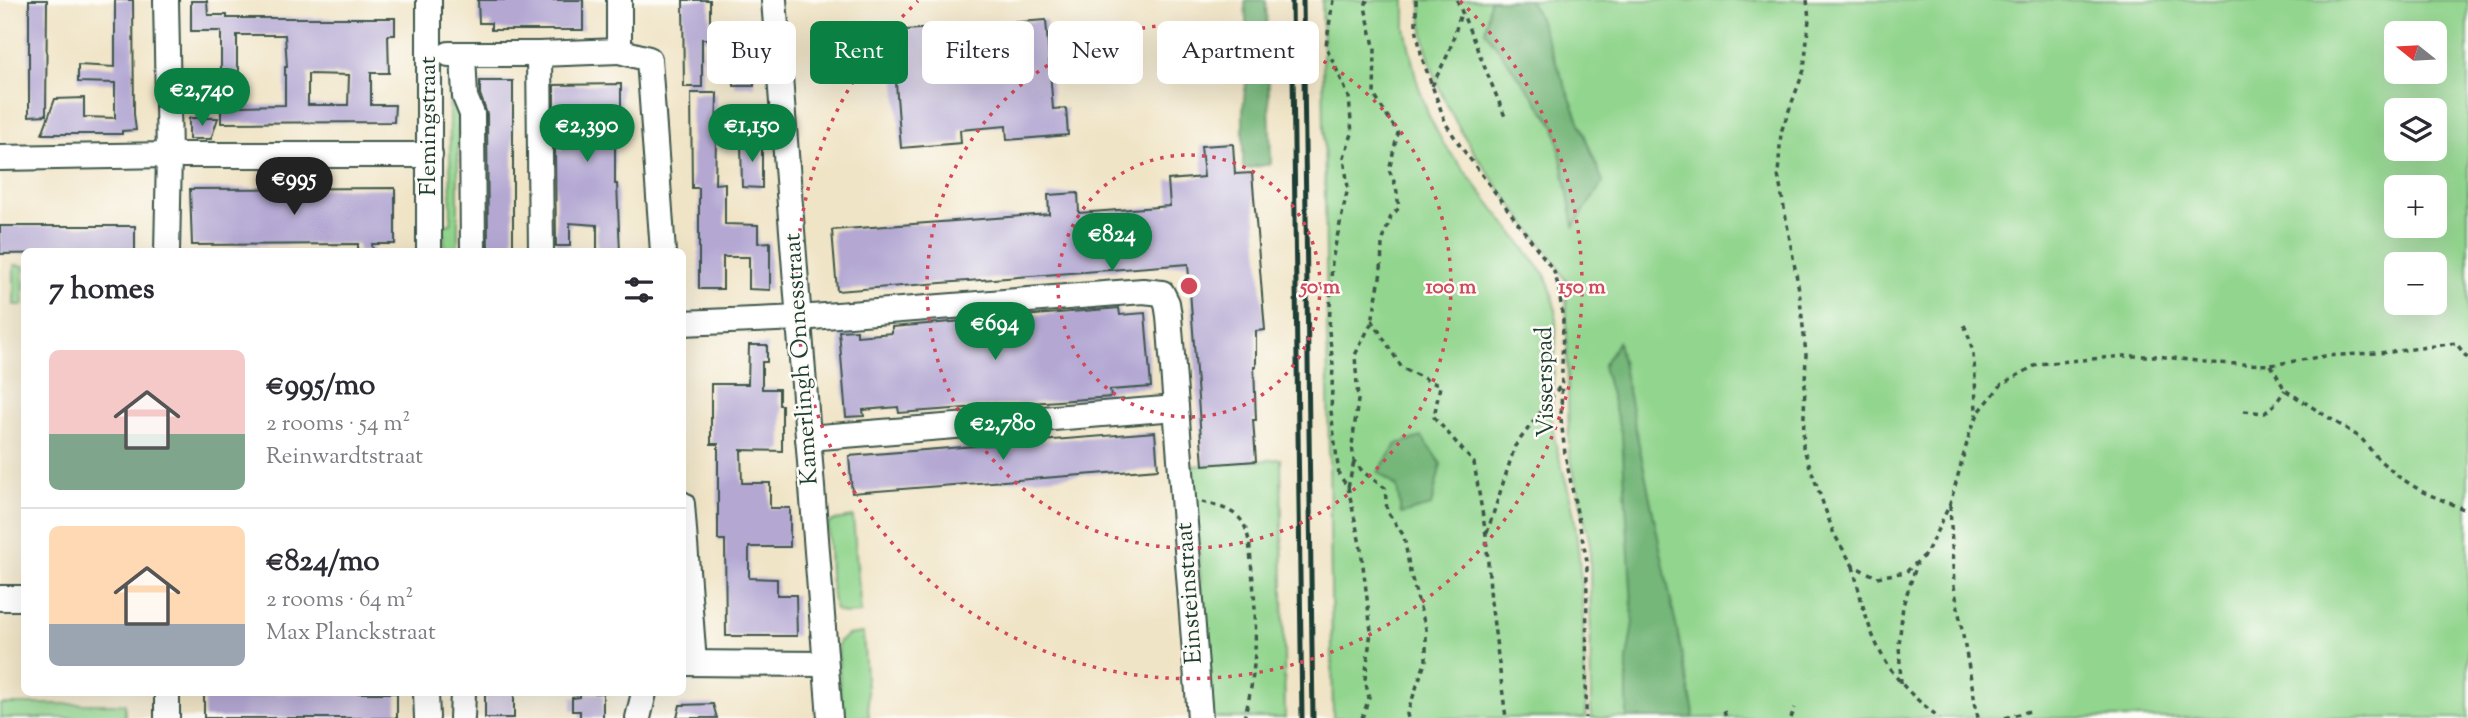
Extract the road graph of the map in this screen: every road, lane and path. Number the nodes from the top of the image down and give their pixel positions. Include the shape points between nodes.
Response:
1 (166, 0) edge
2 (429, 0) edge
3 (619, 0) edge
4 (774, 0) edge
5 (1333, 0) edge
6 (1367, 0) edge
7 (1416, 0) edge
8 (1457, 0) edge
9 (1807, 0) edge
10 (1461, 13) junction
11 (619, 51) junction
12 (429, 54) junction
13 (463, 54) junction
14 (540, 54) junction
15 (1432, 86) junction
16 (1506, 119) dead end
17 (169, 155) junction
18 (430, 155) junction
19 (0, 158) edge
20 (167, 248) edge
21 (429, 248) edge
22 (473, 248) edge
23 (541, 248) edge
24 (663, 248) edge
25 (799, 318) junction
26 (1373, 320) junction
27 (686, 323) edge
28 (1964, 325) dead end
29 (2468, 359) edge
30 (2271, 365) junction
31 (1562, 384) junction
32 (2285, 390) junction
33 (1176, 408) junction
34 (2244, 411) dead end
35 (1976, 418) junction
36 (808, 438) junction
37 (1354, 461) junction
38 (1348, 487) junction
39 (1183, 497) junction
40 (1950, 504) junction
41 (2468, 511) edge
42 (1486, 534) junction
43 (1918, 562) junction
44 (1853, 566) junction
45 (0, 598) edge
46 (21, 598) edge
47 (686, 610) edge
48 (688, 663) edge
49 (825, 664) junction
50 (1901, 683) junction
51 (167, 696) edge
52 (426, 696) edge
53 (463, 696) edge
54 (643, 696) edge
55 (1795, 708) dead end
56 (1724, 711) dead end
57 (2030, 711) dead end
58 (167, 718) edge
59 (427, 718) edge
60 (462, 718) edge
61 (638, 718) edge
62 (830, 718) edge
63 (1200, 718) edge
64 (1244, 718) edge
65 (1362, 718) edge
66 (1408, 718) edge
67 (1506, 718) edge
68 (1586, 718) edge
69 (1726, 718) edge
70 (1791, 718) edge
71 (1940, 718) edge
72 (1978, 718) edge
73 (2005, 718) edge

1 - 17 street
2 - 12 street, Flemingstraat
3 - 11 street
4 - 25 street, Kamerlingh Onnesstraat
5 - 38 path via 1326,46 1349,97 1352,134 1344,157 1348,188 1332,260 1329,331 1331,411 1339,475
6 - 26 path via 1375,50 1374,95 1398,133 1390,170 1399,208 1391,216 1382,243
7 - 15 path, Visserspad via 1416,28
8 - 10 path
9 - 44 path via 1804,71 1781,132 1778,175 1806,354 1803,447 1834,534
10 - 15 path
10 - 16 path
11 - 14 street
11 - 24 street via 649,59
12 - 13 street
12 - 18 street, Flemingstraat
13 - 14 street
13 - 22 street, Flemingstraat via 465,97 472,114
14 - 23 street
15 - 31 path, Visserspad via 1446,124 1461,147 1554,271 1563,321
17 - 18 street
17 - 19 street
17 - 20 street
18 - 21 street, Flemingstraat
25 - 27 street
25 - 33 street, Einsteinstraat via 1157,291 1167,303
25 - 36 street, Kamerlingh Onnesstraat
26 - 37 path via 1355,355
26 - 42 path via 1402,368 1440,386 1434,417 1474,463
28 - 35 path via 1974,367
29 - 30 path via 2456,344 2446,344
30 - 32 path
30 - 35 path via 2158,356 2038,364 2002,384
31 - 42 path via 1515,446
31 - 68 path, Visserspad via 1565,454 1587,561
32 - 34 path via 2265,413
32 - 41 path via 2361,438 2399,477
33 - 36 street
33 - 39 street, Einsteinstraat
35 - 40 path
36 - 49 street, Kamerlingh Onnesstraat
37 - 38 path
37 - 66 path via 1385,488 1387,511 1404,536 1426,629 1426,660
38 - 65 path via 1371,631 1366,679 1369,698
39 - 63 street, Einsteinstraat
39 - 64 path via 1233,513 1247,534 1256,625 1254,680
40 - 43 path
40 - 72 path via 1954,586
42 - 67 path
43 - 44 path via 1906,572 1877,577
43 - 50 path via 1903,605
44 - 50 path via 1870,634
45 - 46 street
47 - 48 street
48 - 49 street
49 - 62 street, Kamerlingh Onnesstraat
50 - 71 path
51 - 58 street
52 - 59 street
53 - 60 street
54 - 61 street
55 - 70 path
56 - 69 path
57 - 73 path

